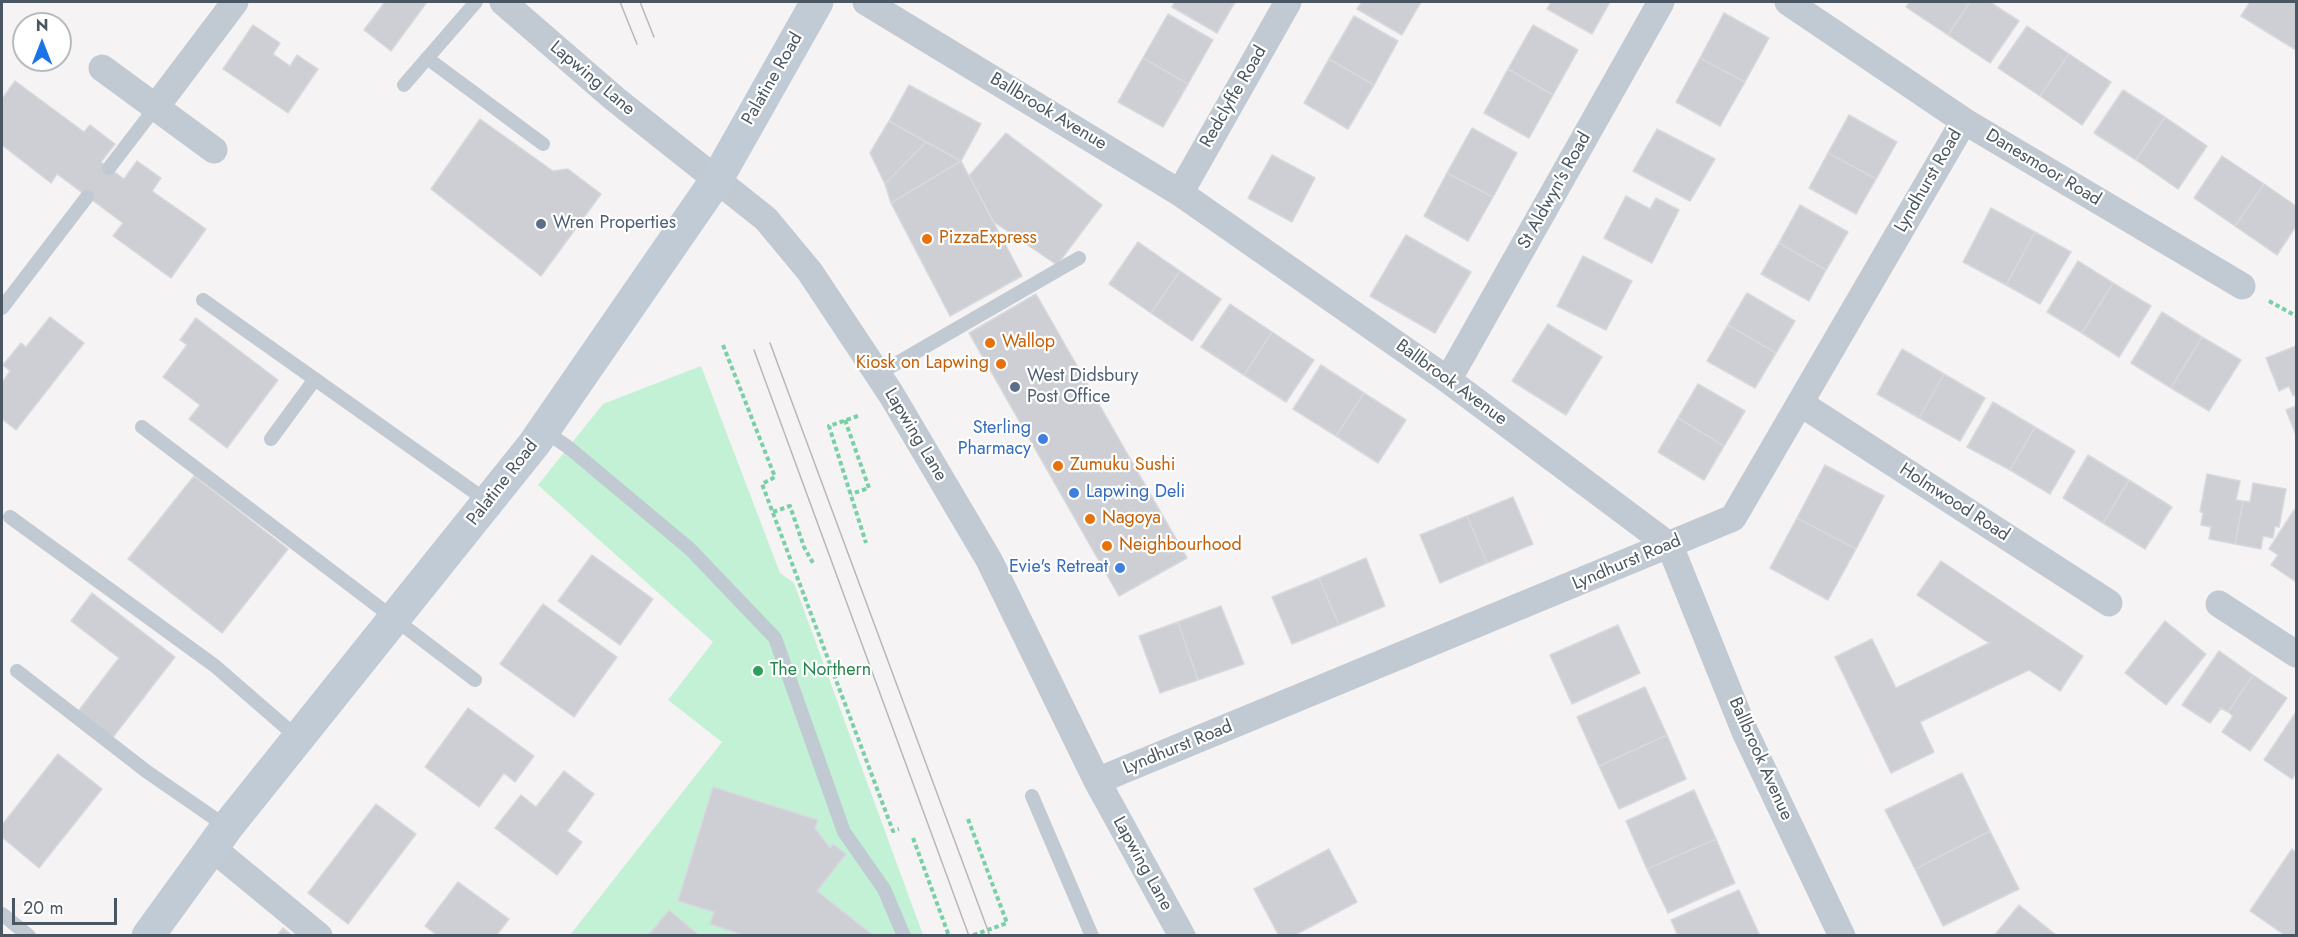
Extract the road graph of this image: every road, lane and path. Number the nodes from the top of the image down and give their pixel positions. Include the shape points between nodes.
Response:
1 (235, 2) edge
2 (476, 2) edge
3 (503, 2) edge
4 (818, 2) edge
5 (866, 2) edge
6 (1288, 2) edge
7 (1661, 2) edge
8 (1788, 2) edge
9 (428, 58) junction
10 (102, 68) dead end
11 (404, 85) dead end
12 (156, 108) junction
13 (1964, 121) junction
14 (543, 144) dead end
15 (214, 150) dead end
16 (109, 168) dead end
17 (717, 179) junction
18 (1180, 192) junction
19 (87, 197) dead end
20 (1079, 258) dead end
21 (2242, 286) dead end
22 (203, 300) dead end
23 (2, 308) edge
24 (723, 345) dead end
25 (878, 374) junction
26 (315, 380) junction
27 (1448, 380) junction
28 (1800, 403) junction
29 (858, 416) dead end
30 (845, 420) junction
31 (142, 428) dead end
32 (543, 430) junction
33 (271, 439) dead end
34 (851, 494) junction
35 (489, 502) junction
36 (773, 512) junction
37 (10, 517) dead end
38 (866, 543) dead end
39 (1670, 546) junction
40 (813, 563) dead end
41 (2109, 603) dead end
42 (2218, 604) dead end
43 (392, 619) junction
44 (2296, 654) edge
45 (16, 671) dead end
46 (475, 680) dead end
47 (298, 738) junction
48 (1097, 782) junction
49 (1032, 795) dead end
50 (968, 819) dead end
51 (899, 829) dead end
52 (219, 837) junction
53 (913, 838) dead end
54 (2, 914) edge
55 (29, 936) edge
56 (148, 936) edge
57 (319, 936) edge
58 (904, 936) edge
59 (949, 936) edge
60 (971, 936) edge
61 (1092, 936) edge
62 (1182, 936) edge
63 (1842, 936) edge

1 - 12 street
2 - 9 lane
3 - 17 street, Lapwing Lane via 615,99
4 - 17 main road, Palatine Road
5 - 18 street, Ballbrook Avenue
6 - 18 street, Redclyffe Road
7 - 27 street, St Aldwyn's Road
8 - 13 street, Danesmoor Road
9 - 11 lane
9 - 14 lane
10 - 12 street
12 - 15 street
12 - 16 lane
13 - 21 street, Danesmoor Road
13 - 28 street, Lyndhurst Road
17 - 25 street, Lapwing Lane via 766,219 810,272
17 - 32 main road, Palatine Road
18 - 27 street, Ballbrook Avenue
19 - 23 lane
20 - 25 lane
22 - 26 lane
24 - 36 path via 775,477 762,484
25 - 48 street, Lapwing Lane via 988,560
26 - 33 lane
26 - 35 lane
27 - 39 street, Ballbrook Avenue
28 - 39 street, Lyndhurst Road via 1733,518
28 - 41 street, Holmwood Road
29 - 30 path
30 - 34 path via 829,426
30 - 34 path via 869,488
31 - 43 lane
32 - 35 main road, Palatine Road
32 - 58 lane via 690,549 775,638 844,832 884,889
34 - 38 path
35 - 43 main road, Palatine Road
36 - 40 path via 790,506
36 - 51 path via 893,831
37 - 47 lane via 215,666
39 - 48 street, Lyndhurst Road
39 - 63 street, Ballbrook Avenue via 1745,732
42 - 44 street
43 - 46 lane
43 - 47 main road, Palatine Road
45 - 52 lane via 146,771
47 - 52 main road, Palatine Road
48 - 62 street, Lapwing Lane
49 - 61 lane
50 - 60 path via 1007,923
52 - 56 main road, Palatine Road
52 - 57 street
53 - 59 path
54 - 55 lane

